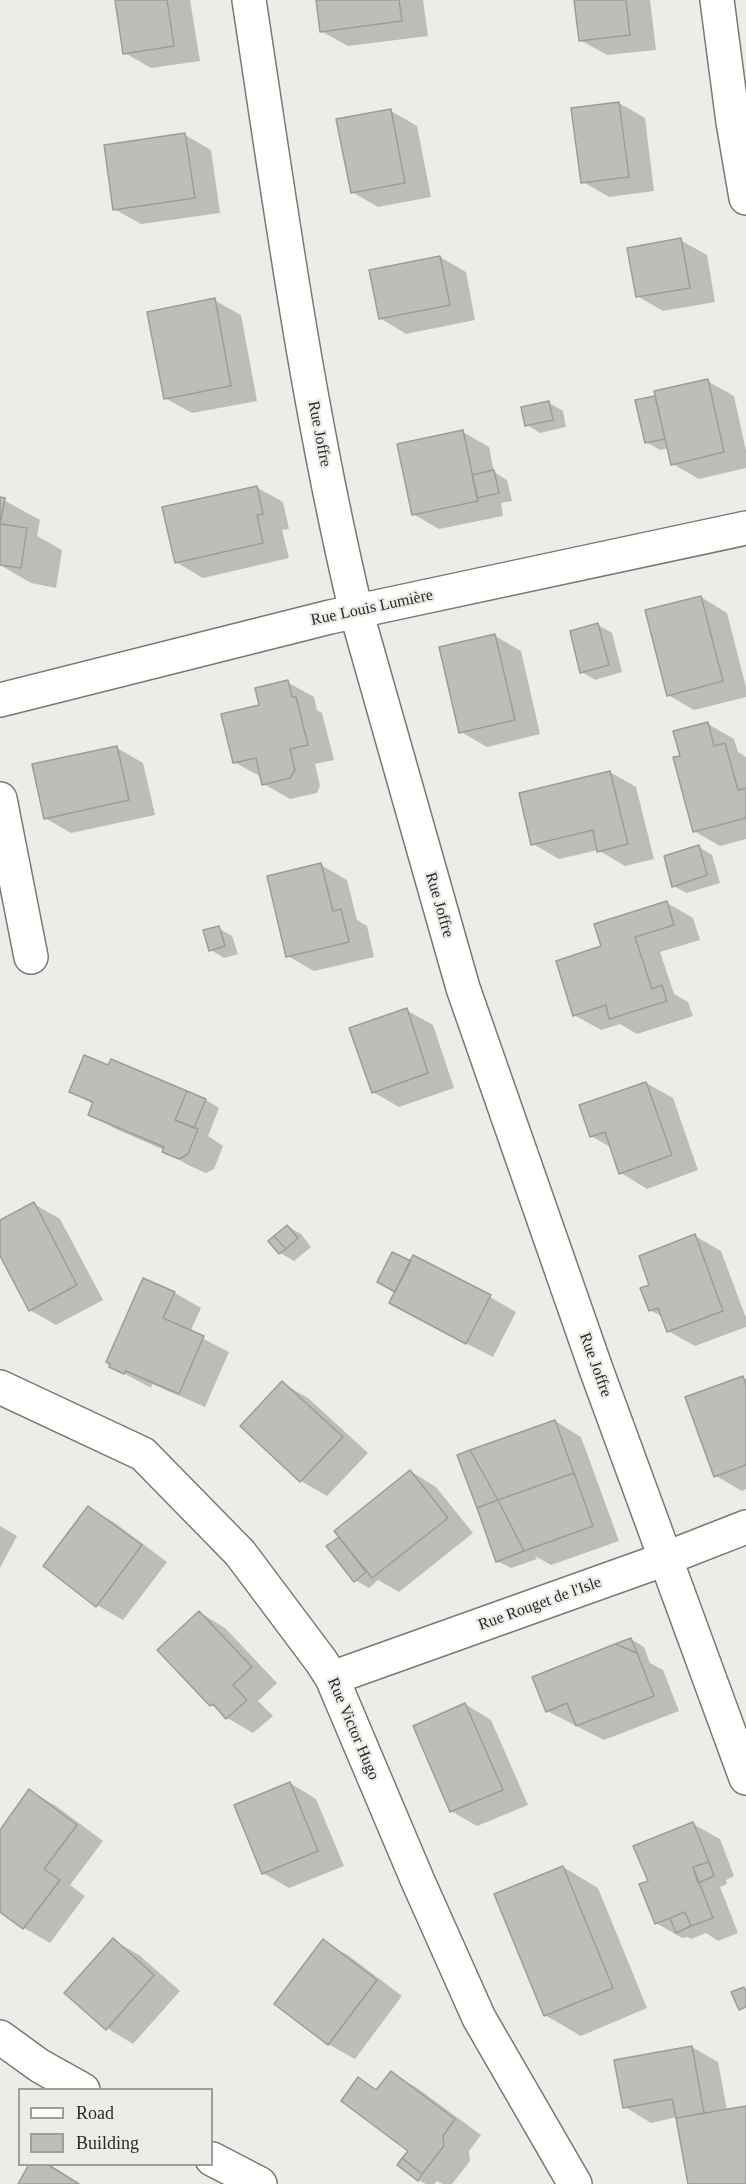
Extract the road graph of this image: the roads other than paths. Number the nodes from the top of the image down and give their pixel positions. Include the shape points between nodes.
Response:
1 (249, 0) edge
2 (717, 0) edge
3 (739, 121) edge
4 (746, 198) edge
5 (746, 528) edge
6 (356, 611) junction
7 (0, 700) edge
8 (0, 799) edge
9 (31, 957) dead end
10 (0, 1387) edge
11 (746, 1527) edge
12 (665, 1557) junction
13 (332, 1678) junction
14 (746, 1778) edge
15 (0, 2037) edge
16 (78, 2088) edge
17 (213, 2160) edge
18 (260, 2184) edge
19 (575, 2184) edge

1 - 6 street, Rue Joffre via 297,321
2 - 3 street
3 - 4 street
5 - 6 street, Rue Louis Lumière
6 - 7 street, Rue Louis Lumière
6 - 12 street, Rue Joffre via 463,988
8 - 9 street
10 - 13 street, Rue Victor Hugo via 144,1454 240,1552
11 - 12 street, Rue Rouget de l'Isle
12 - 13 street, Rue Rouget de l'Isle
12 - 14 street, Rue Joffre
13 - 19 street, Rue Victor Hugo via 478,2018
15 - 16 street
17 - 18 street

